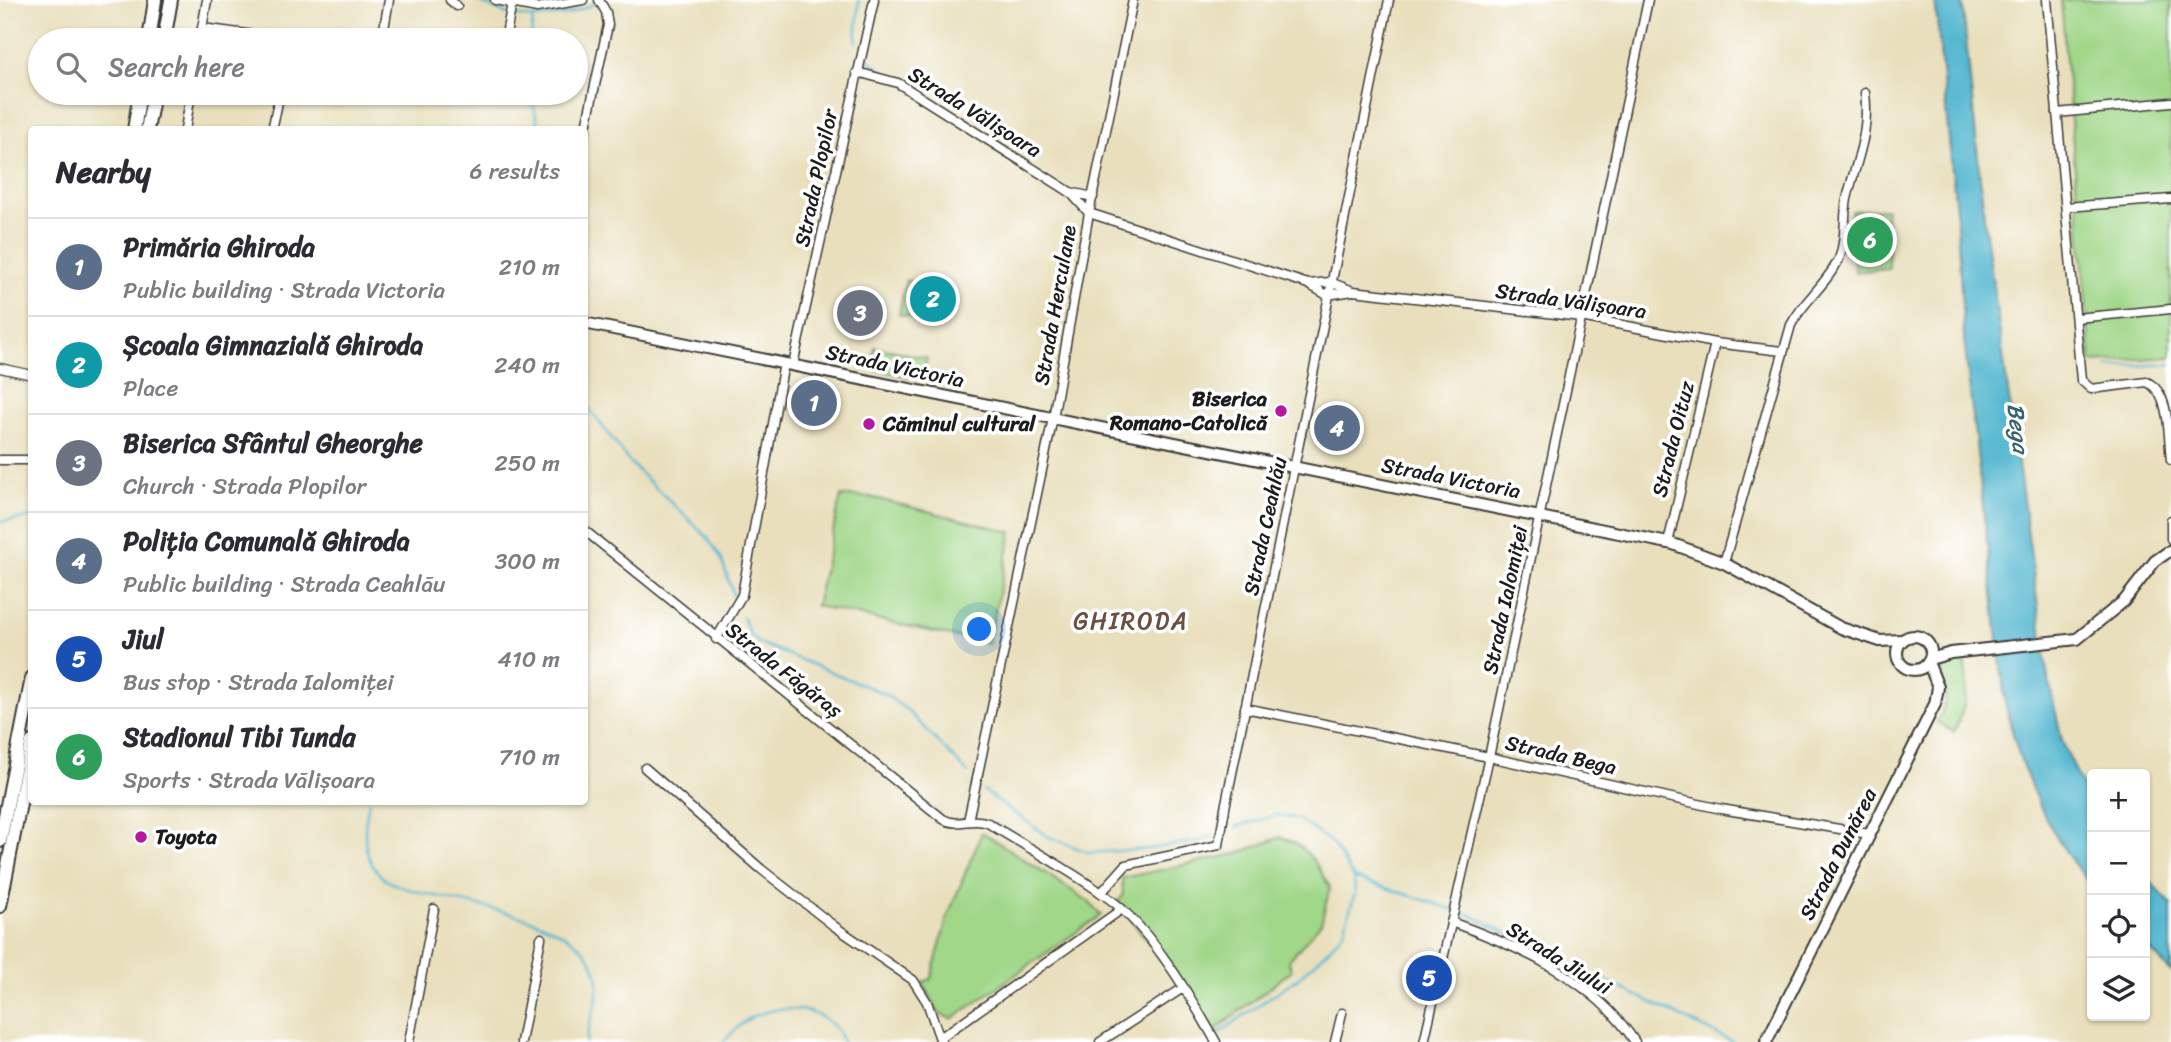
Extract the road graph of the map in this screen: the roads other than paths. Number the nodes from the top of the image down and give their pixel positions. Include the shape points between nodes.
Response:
1 (155, 0) edge
2 (171, 0) edge
3 (207, 0) edge
4 (389, 0) edge
5 (495, 0) edge
6 (583, 0) edge
7 (874, 0) edge
8 (1133, 0) edge
9 (1389, 0) edge
10 (1648, 0) edge
11 (2047, 0) edge
12 (601, 2) edge
13 (511, 9) edge
14 (151, 28) edge
15 (166, 28) edge
16 (202, 28) edge
17 (384, 28) edge
18 (507, 28) edge
19 (857, 72) junction
20 (1865, 93) dead end
21 (2171, 102) edge
22 (138, 105) edge
23 (152, 105) edge
24 (189, 105) edge
25 (277, 105) edge
26 (2057, 113) junction
27 (135, 126) edge
28 (148, 126) edge
29 (186, 126) edge
30 (273, 126) edge
31 (586, 126) edge
32 (1070, 192) junction
33 (1093, 199) junction
34 (2171, 199) edge
35 (2066, 207) junction
36 (1089, 211) junction
37 (1330, 283) junction
38 (1308, 284) junction
39 (1353, 291) junction
40 (1327, 294) junction
41 (2171, 309) edge
42 (1581, 317) junction
43 (2076, 318) junction
44 (588, 324) edge
45 (1715, 343) junction
46 (1782, 351) junction
47 (789, 364) junction
48 (0, 368) edge
49 (28, 374) edge
50 (1053, 418) junction
51 (0, 460) edge
52 (28, 460) edge
53 (2171, 460) edge
54 (1296, 466) junction
55 (1541, 516) junction
56 (2171, 520) edge
57 (588, 533) edge
58 (2171, 539) edge
59 (1668, 543) junction
60 (2171, 550) edge
61 (1724, 563) junction
62 (716, 639) junction
63 (1902, 640) junction
64 (1880, 641) junction
65 (1930, 646) junction
66 (1951, 653) junction
67 (1897, 656) junction
68 (1929, 661) junction
69 (1917, 670) junction
70 (1937, 682) junction
71 (28, 698) edge
72 (1245, 708) junction
73 (1489, 757) junction
74 (28, 762) edge
75 (645, 768) dead end
76 (968, 821) junction
77 (1869, 834) junction
78 (0, 841) edge
79 (1101, 893) junction
80 (0, 906) edge
81 (435, 909) dead end
82 (1122, 909) junction
83 (1452, 918) junction
84 (541, 938) dead end
85 (1184, 988) junction
86 (1342, 1013) dead end
87 (940, 1040) edge
88 (409, 1042) edge
89 (521, 1042) edge
90 (1100, 1042) edge
91 (1216, 1042) edge
92 (1335, 1042) edge
93 (1424, 1042) edge
94 (1634, 1042) edge
95 (1766, 1042) edge

1 - 14 main road
2 - 15 main road
3 - 16 street
4 - 17 street
5 - 13 street
6 - 13 street via 548,8
7 - 19 street, Strada Plopilor
8 - 33 street, Strada Herculane
9 - 37 street, Strada Ceahlău
10 - 42 street, Strada Ialomiței
11 - 26 street
12 - 31 street via 608,25
13 - 18 street
19 - 32 street, Strada Vălișoara via 898,83
19 - 47 street, Strada Plopilor
20 - 46 street via 1867,127 1847,200 1839,258 1798,311
21 - 26 street
22 - 27 main road
23 - 28 main road
24 - 29 street
25 - 30 street
26 - 35 street
32 - 33 street, Strada Vălișoara
32 - 36 street, Strada Vălișoara
33 - 36 street, Strada Herculane
34 - 35 street
35 - 43 street
36 - 38 street, Strada Vălișoara
36 - 50 street, Strada Herculane
37 - 38 street, Strada Vălișoara
37 - 39 street, Strada Vălișoara
37 - 40 street, Strada Ceahlău
38 - 40 street, Strada Vălișoara
39 - 40 street, Strada Vălișoara
39 - 42 street, Strada Vălișoara
40 - 54 street, Strada Ceahlău
41 - 43 street
42 - 45 street, Strada Vălișoara
42 - 55 street, Strada Ialomiței
43 - 53 street via 2081,380 2091,389 2147,382 2156,386 2164,402
44 - 47 street, Strada Victoria
45 - 46 street, Strada Vălișoara
45 - 59 street, Strada Oituz
46 - 61 street
47 - 50 street, Strada Victoria
47 - 62 street, Strada Plopilor via 742,595
48 - 49 street
50 - 54 street, Strada Victoria
50 - 76 street, Strada Herculane
51 - 52 street
54 - 55 street, Strada Victoria
54 - 72 street, Strada Ceahlău
55 - 59 street, Strada Victoria
55 - 73 street, Strada Ialomiței
56 - 58 street
57 - 62 street, Strada Făgăraș
59 - 61 street, Strada Victoria
60 - 66 street via 2155,561 2124,601 2083,636 2067,643
61 - 64 street, Strada Victoria via 1841,628
62 - 76 street, Strada Făgăraș via 943,819 955,824
63 - 64 street, Strada Victoria
63 - 65 street via 1919,636
63 - 67 street
64 - 67 street, Strada Victoria
65 - 66 street
65 - 68 street
66 - 68 street
67 - 69 street via 1902,665
68 - 69 street
68 - 70 street
69 - 70 street
70 - 77 street, Strada Dunărea via 1935,704
71 - 78 main road
72 - 73 street, Strada Bega
72 - 79 street, Strada Ceahlău via 1219,845 1126,865
73 - 77 street, Strada Bega via 1721,809
73 - 83 street, Strada Ialomiței
74 - 80 main road
75 - 87 street via 761,869 913,980 927,1002
76 - 79 street, Strada Făgăraș via 988,823
77 - 95 street, Strada Dunărea
79 - 82 street, Strada Făgăraș
81 - 88 street
82 - 85 street, Strada Făgăraș
82 - 87 street
83 - 93 street, Strada Ialomiței
83 - 94 street, Strada Jiului via 1554,971 1603,1005
84 - 89 street
85 - 90 street
85 - 91 street, Strada Făgăraș
86 - 92 street

